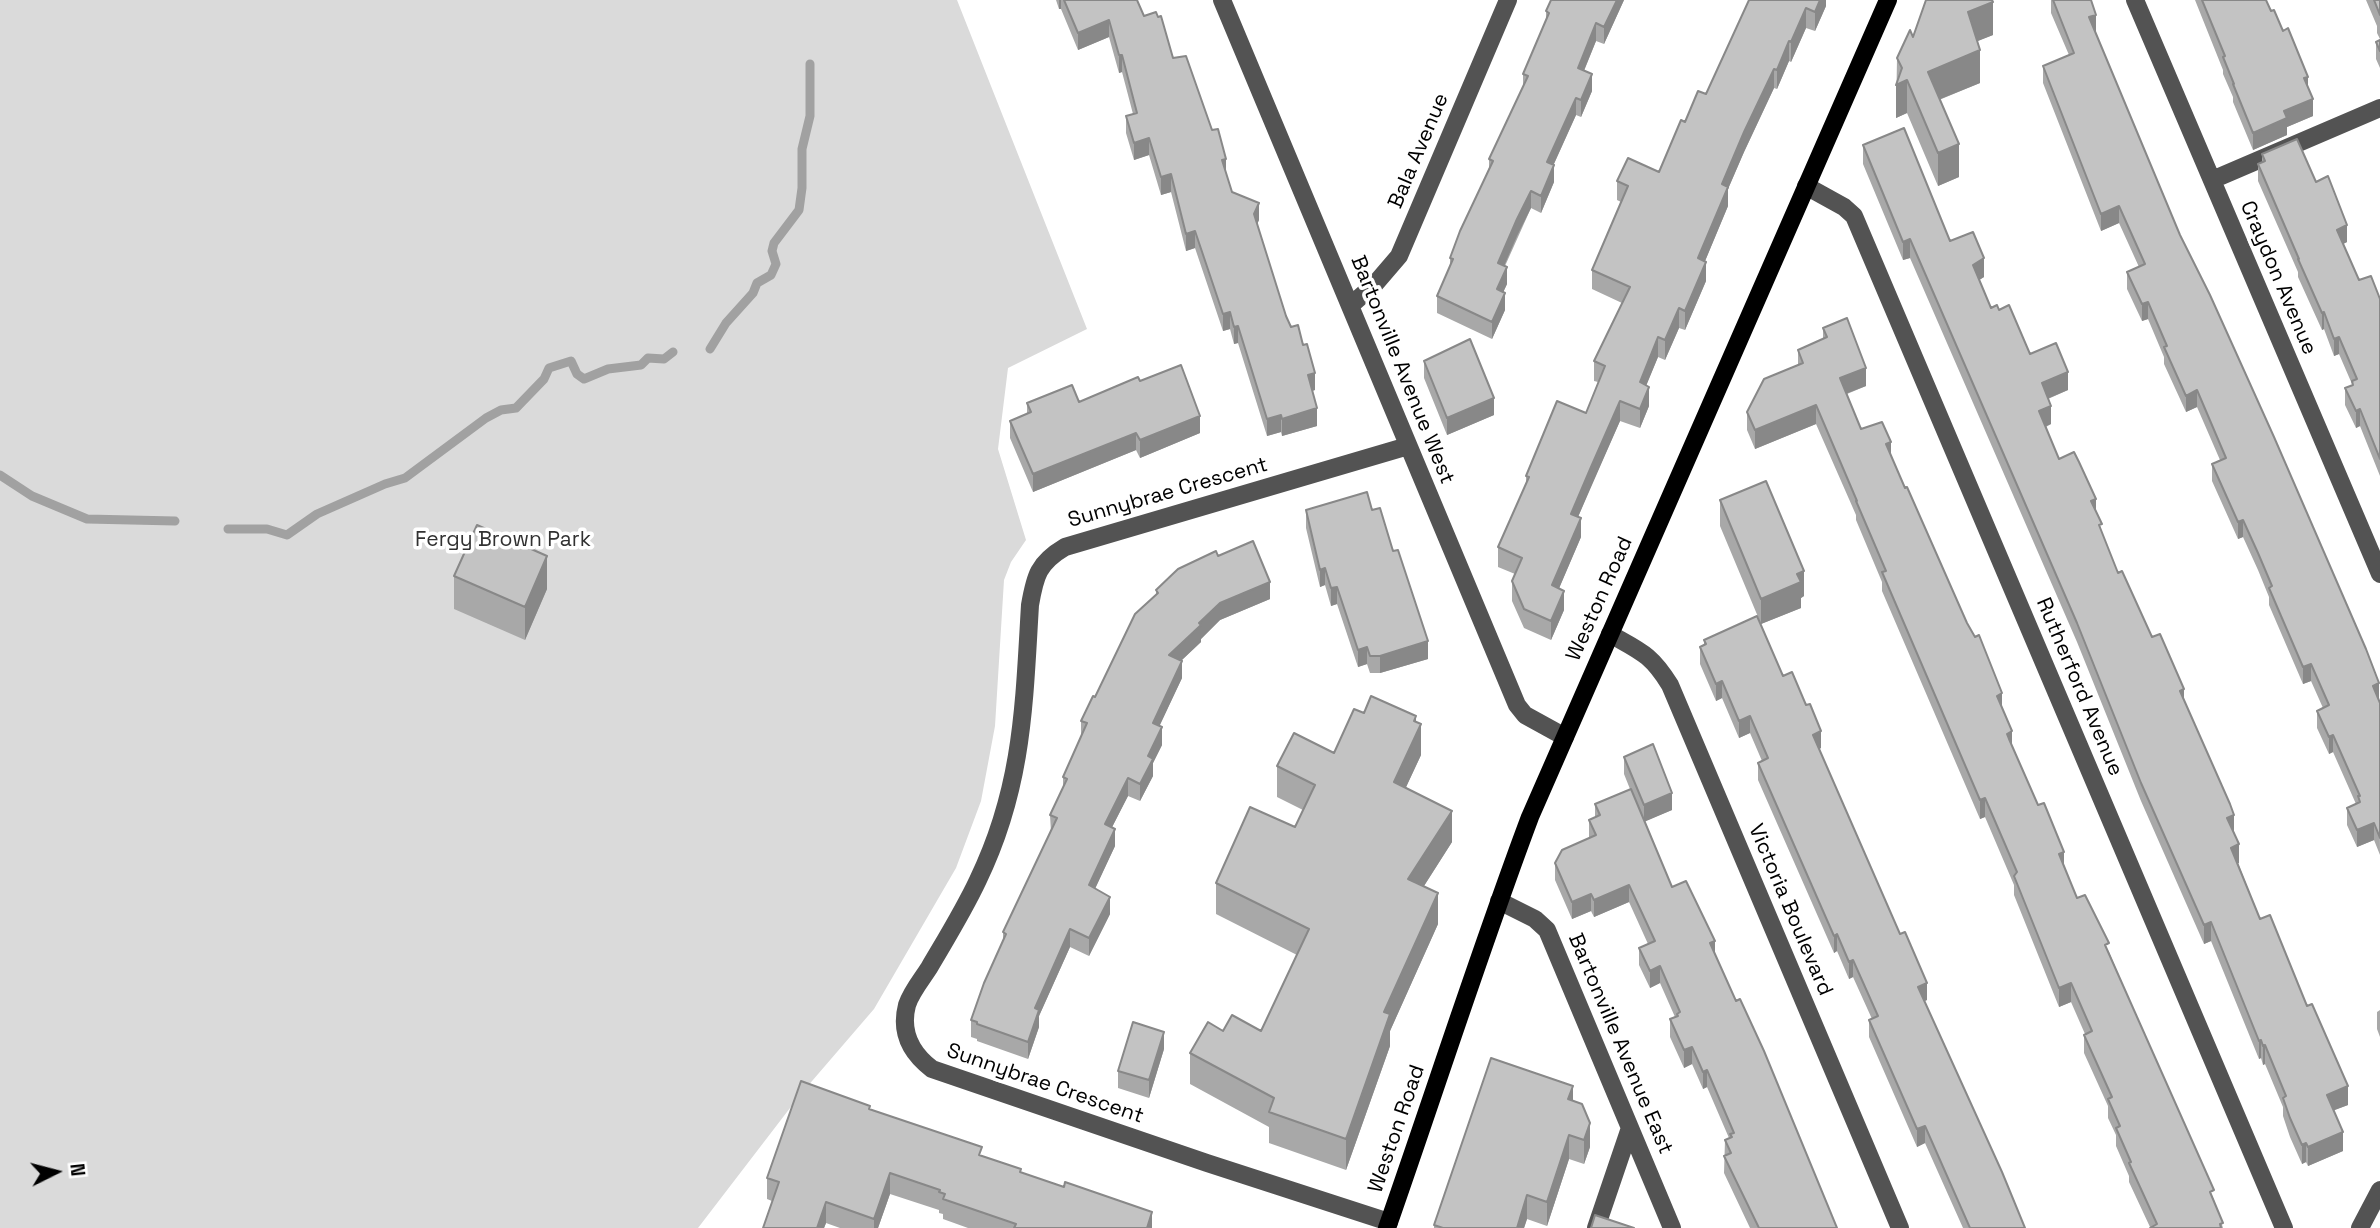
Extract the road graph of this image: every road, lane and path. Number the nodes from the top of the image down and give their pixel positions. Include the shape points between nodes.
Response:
1 (1222, 0) edge
2 (1508, 0) edge
3 (1888, 0) edge
4 (2135, 0) edge
5 (2380, 108) edge
6 (2212, 180) junction
7 (1806, 186) junction
8 (1351, 305) junction
9 (1408, 446) junction
10 (2380, 574) edge
11 (1610, 634) junction
12 (1564, 737) junction
13 (1499, 901) junction
14 (1630, 1128) junction
15 (2380, 1190) edge
16 (1388, 1225) edge
17 (1596, 1228) edge
18 (1672, 1228) edge
19 (1900, 1228) edge
20 (2284, 1228) edge
21 (2360, 1228) edge

1 - 8 street, Bartonville Avenue West
2 - 8 street, Bala Avenue via 1399,256
3 - 7 main road, Weston Road
4 - 6 street, Craydon Avenue
5 - 6 street
6 - 10 street, Craydon Avenue
7 - 11 main road, Weston Road
7 - 20 street, Rutherford Avenue via 1854,216
8 - 9 street, Bartonville Avenue West
9 - 12 street, Bartonville Avenue West via 1517,705 1525,715
9 - 16 street, Sunnybrae Crescent via 1065,547 1049,556 1040,569 1030,605 1023,723 1014,780 993,848 908,1004 905,1028 918,1059 932,1069
11 - 12 main road, Weston Road
11 - 19 street, Victoria Boulevard via 1646,654 1670,685
12 - 13 main road, Weston Road
13 - 14 street, Bartonville Avenue East via 1547,930
13 - 16 main road, Weston Road
14 - 17 street
14 - 18 street, Bartonville Avenue East
15 - 21 street

